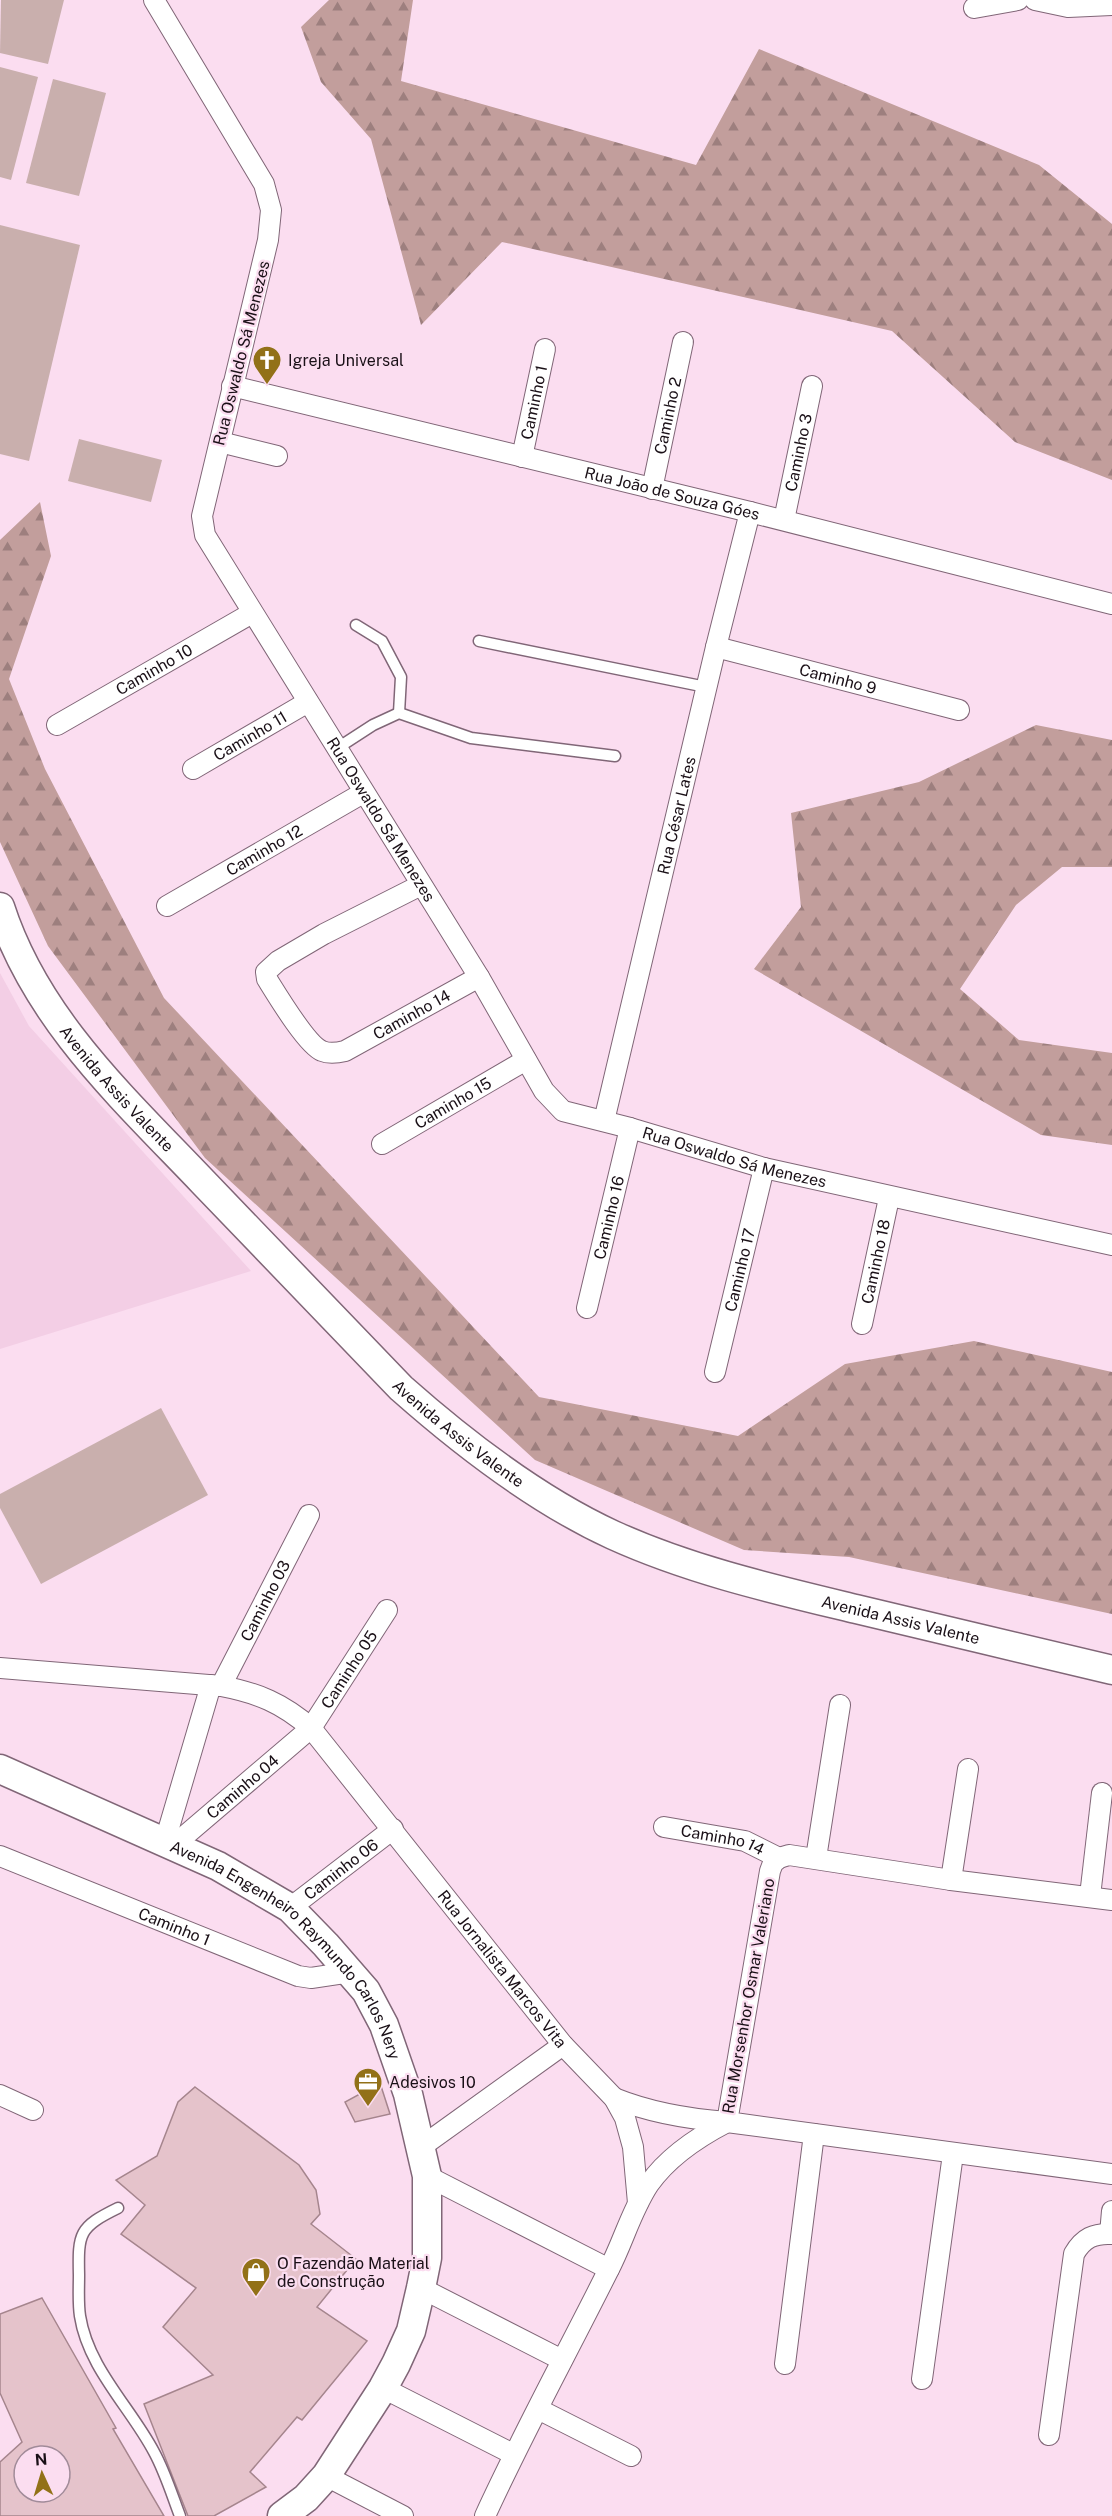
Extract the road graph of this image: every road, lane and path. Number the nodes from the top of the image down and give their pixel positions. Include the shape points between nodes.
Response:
1 (154, 0) edge
2 (1018, 0) edge
3 (1035, 0) edge
4 (1112, 5) edge
5 (974, 8) dead end
6 (683, 342) dead end
7 (545, 349) dead end
8 (232, 386) junction
9 (812, 386) dead end
10 (220, 442) junction
11 (278, 456) dead end
12 (522, 457) junction
13 (652, 489) junction
14 (750, 512) junction
15 (784, 520) junction
16 (1112, 603) edge
17 (252, 613) junction
18 (356, 625) dead end
19 (479, 641) dead end
20 (716, 647) junction
21 (706, 687) junction
22 (308, 702) junction
23 (959, 710) dead end
24 (399, 713) junction
25 (57, 725) dead end
26 (336, 749) junction
27 (615, 756) dead end
28 (193, 769) dead end
29 (363, 793) junction
30 (421, 885) junction
31 (167, 906) dead end
32 (0, 907) edge
33 (479, 977) junction
34 (526, 1060) junction
35 (604, 1121) junction
36 (630, 1128) junction
37 (382, 1144) dead end
38 (764, 1168) junction
39 (889, 1198) junction
40 (1112, 1245) edge
41 (587, 1308) dead end
42 (862, 1324) dead end
43 (716, 1371) dead end
44 (309, 1515) dead end
45 (387, 1610) dead end
46 (0, 1668) edge
47 (1112, 1670) edge
48 (216, 1686) junction
49 (840, 1706) dead end
50 (311, 1728) junction
51 (0, 1768) edge
52 (968, 1769) dead end
53 (28, 1781) junction
54 (0, 1793) edge
55 (1102, 1793) dead end
56 (664, 1827) dead end
57 (393, 1829) junction
58 (170, 1843) junction
59 (0, 1856) edge
60 (779, 1858) junction
61 (816, 1858) junction
62 (951, 1880) junction
63 (1090, 1896) junction
64 (1112, 1900) edge
65 (290, 1908) junction
66 (351, 1972) junction
67 (563, 2045) junction
68 (0, 2095) edge
69 (614, 2098) junction
70 (33, 2110) dead end
71 (727, 2122) junction
72 (814, 2134) junction
73 (422, 2147) junction
74 (952, 2154) junction
75 (1112, 2174) edge
76 (428, 2176) junction
77 (639, 2203) junction
78 (118, 2208) dead end
79 (1112, 2211) edge
80 (1111, 2234) edge
81 (609, 2269) junction
82 (421, 2288) junction
83 (562, 2360) junction
84 (785, 2364) dead end
85 (922, 2379) dead end
86 (382, 2388) junction
87 (538, 2409) junction
88 (1049, 2435) dead end
89 (513, 2454) junction
90 (631, 2456) dead end
91 (326, 2476) junction
92 (303, 2507) edge
93 (180, 2516) edge
94 (282, 2516) edge
95 (403, 2516) edge
96 (484, 2516) edge

1 - 8 street, Rua Oswaldo Sá Menezes via 264,184 271,210 268,240
2 - 5 street
3 - 4 street via 1068,7
6 - 13 street, Caminho 2
7 - 12 street, Caminho 1
8 - 10 street, Rua Oswaldo Sá Menezes
8 - 12 street, Rua João de Souza Góes
9 - 15 street, Caminho 3
10 - 11 street
10 - 17 street, Rua Oswaldo Sá Menezes via 202,516 205,535
12 - 13 street, Rua João de Souza Góes
13 - 14 street, Rua João de Souza Góes
14 - 15 street, Rua João de Souza Góes
14 - 20 street, Rua César Lates
15 - 16 street, Rua João de Souza Góes
17 - 22 street, Rua Oswaldo Sá Menezes
17 - 25 street, Caminho 10
18 - 24 lane via 382,641 401,677
19 - 21 lane
20 - 21 street, Rua César Lates
20 - 23 street, Caminho 9
21 - 35 street, Rua César Lates
22 - 26 street, Rua Oswaldo Sá Menezes
22 - 28 street, Caminho 11
24 - 26 lane via 373,724
24 - 27 lane via 471,738
26 - 29 street, Rua Oswaldo Sá Menezes
29 - 30 street, Rua Oswaldo Sá Menezes
29 - 31 street, Caminho 12
30 - 33 street, Rua Oswaldo Sá Menezes
30 - 33 street, Caminho 14 via 271,966 266,972 267,980 317,1048 335,1053
32 - 47 main road, Avenida Assis Valente via 38,993 67,1035 121,1096 401,1388 443,1425 515,1476 559,1506 654,1552 750,1583
33 - 34 street, Rua Oswaldo Sá Menezes
34 - 35 street, Rua Oswaldo Sá Menezes via 544,1091 563,1111
34 - 37 street, Caminho 15
35 - 36 street, Rua Oswaldo Sá Menezes
36 - 38 street, Rua Oswaldo Sá Menezes
36 - 41 street, Caminho 16
38 - 39 street, Rua Oswaldo Sá Menezes
38 - 43 street, Caminho 17
39 - 40 street, Rua Oswaldo Sá Menezes
39 - 42 street, Caminho 18
44 - 48 street, Caminho 03
45 - 50 street, Caminho 05
46 - 48 street, Rua Jornalista Marcos Vita
48 - 50 street, Rua Jornalista Marcos Vita via 271,1700
48 - 58 street, Caminho 03
49 - 61 street
50 - 57 street, Rua Jornalista Marcos Vita
50 - 58 street, Caminho 04
51 - 53 main road, Avenida Engenheiro Raymundo Carlos Nery
52 - 62 street
53 - 54 main road
53 - 58 main road, Avenida Engenheiro Raymundo Carlos Nery
55 - 63 street
56 - 60 street, Caminho 14 via 745,1841
57 - 65 street, Caminho 06
57 - 67 street, Rua Jornalista Marcos Vita
58 - 65 main road, Avenida Engenheiro Raymundo Carlos Nery
59 - 66 street, Caminho 1 via 298,1976
60 - 61 street, Rua Morsenhor Osmar Valeriano
60 - 71 street, Rua Morsenhor Osmar Valeriano via 770,1871
61 - 62 street, Rua Morsenhor Osmar Valeriano
62 - 63 street, Rua Morsenhor Osmar Valeriano
63 - 64 street, Rua Morsenhor Osmar Valeriano
65 - 66 main road, Avenida Engenheiro Raymundo Carlos Nery
66 - 73 main road, Avenida Engenheiro Raymundo Carlos Nery via 384,2025
67 - 69 street, Rua Jornalista Marcos Vita
67 - 73 street
68 - 70 street
69 - 71 street via 669,2115
69 - 77 street, Rua Jornalista Marcos Vita via 625,2118 633,2147
71 - 72 street, Rua Morsenhor Osmar Valeriano
71 - 77 street via 702,2135 667,2164
72 - 74 street, Rua Morsenhor Osmar Valeriano
72 - 84 street
73 - 76 main road, Avenida Engenheiro Raymundo Carlos Nery
74 - 75 street, Rua Morsenhor Osmar Valeriano
74 - 85 street
76 - 81 street
76 - 82 main road, Avenida Engenheiro Raymundo Carlos Nery via 428,2247
77 - 81 street
78 - 93 lane via 95,2219 81,2237 80,2316 89,2349 156,2455
79 - 80 street
80 - 88 street via 1094,2235 1081,2242 1074,2254
81 - 83 street
82 - 83 street
82 - 86 main road, Avenida Engenheiro Raymundo Carlos Nery via 411,2331
83 - 87 street
86 - 89 street
86 - 91 main road, Avenida Engenheiro Raymundo Carlos Nery
87 - 89 street
87 - 90 street
89 - 96 street
91 - 92 main road, Avenida Engenheiro Raymundo Carlos Nery
91 - 95 street
92 - 94 main road, Avenida Engenheiro Raymundo Carlos Nery

